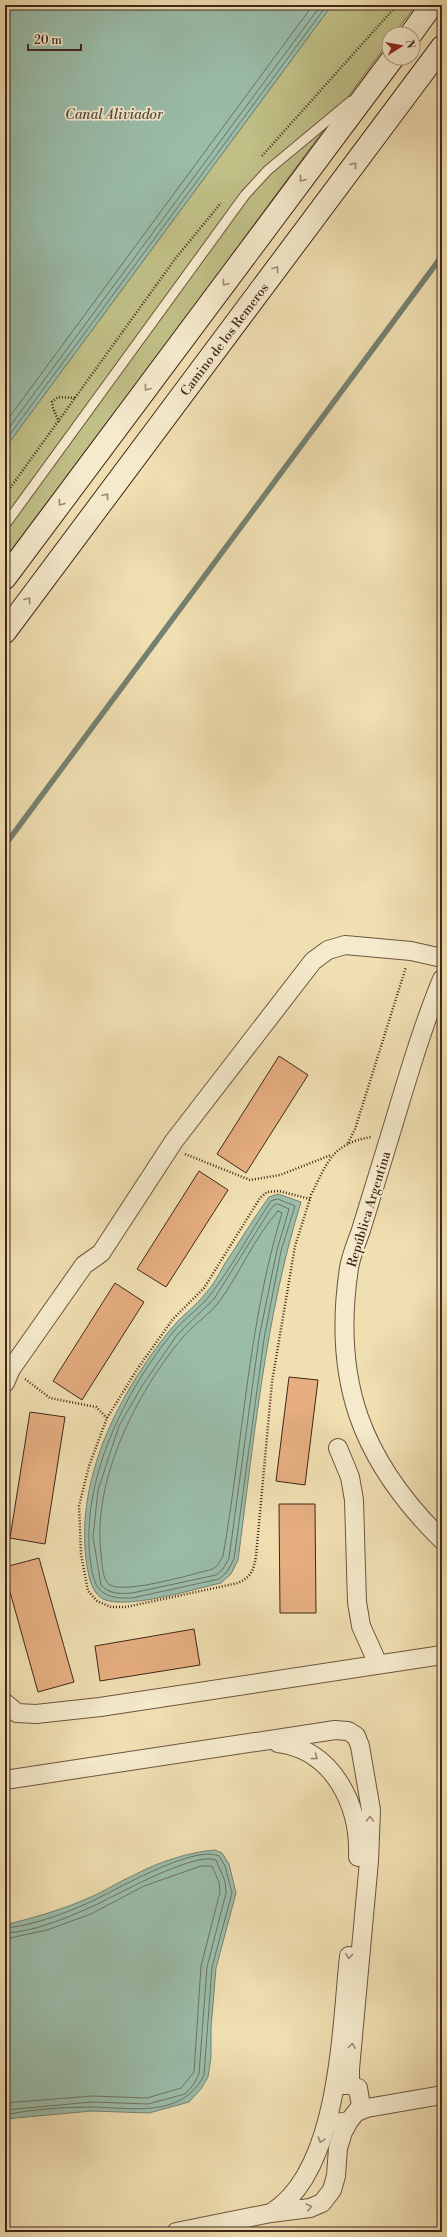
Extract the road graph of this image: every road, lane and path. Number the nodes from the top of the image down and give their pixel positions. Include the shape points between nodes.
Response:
1 (432, 5) edge
2 (417, 26) edge
3 (442, 47) edge
4 (387, 66) edge
5 (378, 78) junction
6 (76, 398) dead end
7 (59, 422) dead end
8 (5, 525) edge
9 (5, 578) edge
10 (5, 632) edge
11 (411, 951) junction
12 (442, 958) edge
13 (442, 979) edge
14 (389, 1138) junction
15 (348, 1143) junction
16 (170, 1148) junction
17 (332, 1155) junction
18 (310, 1199) junction
19 (8, 1376) edge
20 (107, 1418) junction
21 (338, 1448) dead end
22 (442, 1540) edge
23 (442, 1655) edge
24 (378, 1664) junction
25 (5, 1703) edge
26 (266, 1742) junction
27 (5, 1780) edge
28 (442, 2084) edge
29 (347, 2087) junction
30 (442, 2095) edge
31 (328, 2115) junction
32 (353, 2116) junction
33 (271, 2213) junction
34 (176, 2232) edge

1 - 2 main road
10 -> 3 main road, Camino de los Remeros
4 - 5 main road
5 - 8 lane via 268,170 245,195
5 -> 9 main road
6 - 7 path via 58,397 52,402
11 - 12 street
11 - 15 path via 355,1129
11 - 16 street via 345,945 328,950 313,961
13 - 14 street, República Argentina via 426,1020
14 - 15 path via 376,1136
14 - 22 street, República Argentina via 350,1267 346,1310 348,1369 352,1397 376,1457 397,1490
15 - 17 path
16 - 17 path via 250,1180 280,1175
16 - 19 street via 101,1253 84,1266
17 - 18 path
18 - 20 path via 279,1191 267,1192 260,1198 204,1288 173,1319
18 - 20 path via 295,1246 272,1382 256,1556 254,1569 249,1578 238,1583 126,1607 111,1607 97,1601 88,1590 81,1554 79,1506 89,1466
19 - 20 path via 50,1398 96,1407
21 - 24 street via 350,1477 354,1500 357,1602 361,1626
23 - 24 street
24 - 25 street via 100,1707 36,1714 17,1713
26 - 27 street
26 -> 29 street via 304,1749 330,1770 339,1778 355,1819 359,1840
29 -> 26 street via 369,1861 371,1810 360,1746 356,1736 348,1731 335,1730
28 - 29 street via 383,2094 370,2094
29 - 31 street
29 - 32 street via 361,2106
30 - 32 street via 367,2108
31 - 32 street via 336,2123
31 -> 33 street via 316,2158 303,2181 289,2200
33 -> 32 street via 310,2208 328,2198 336,2176 338,2148 343,2132
33 - 34 street

